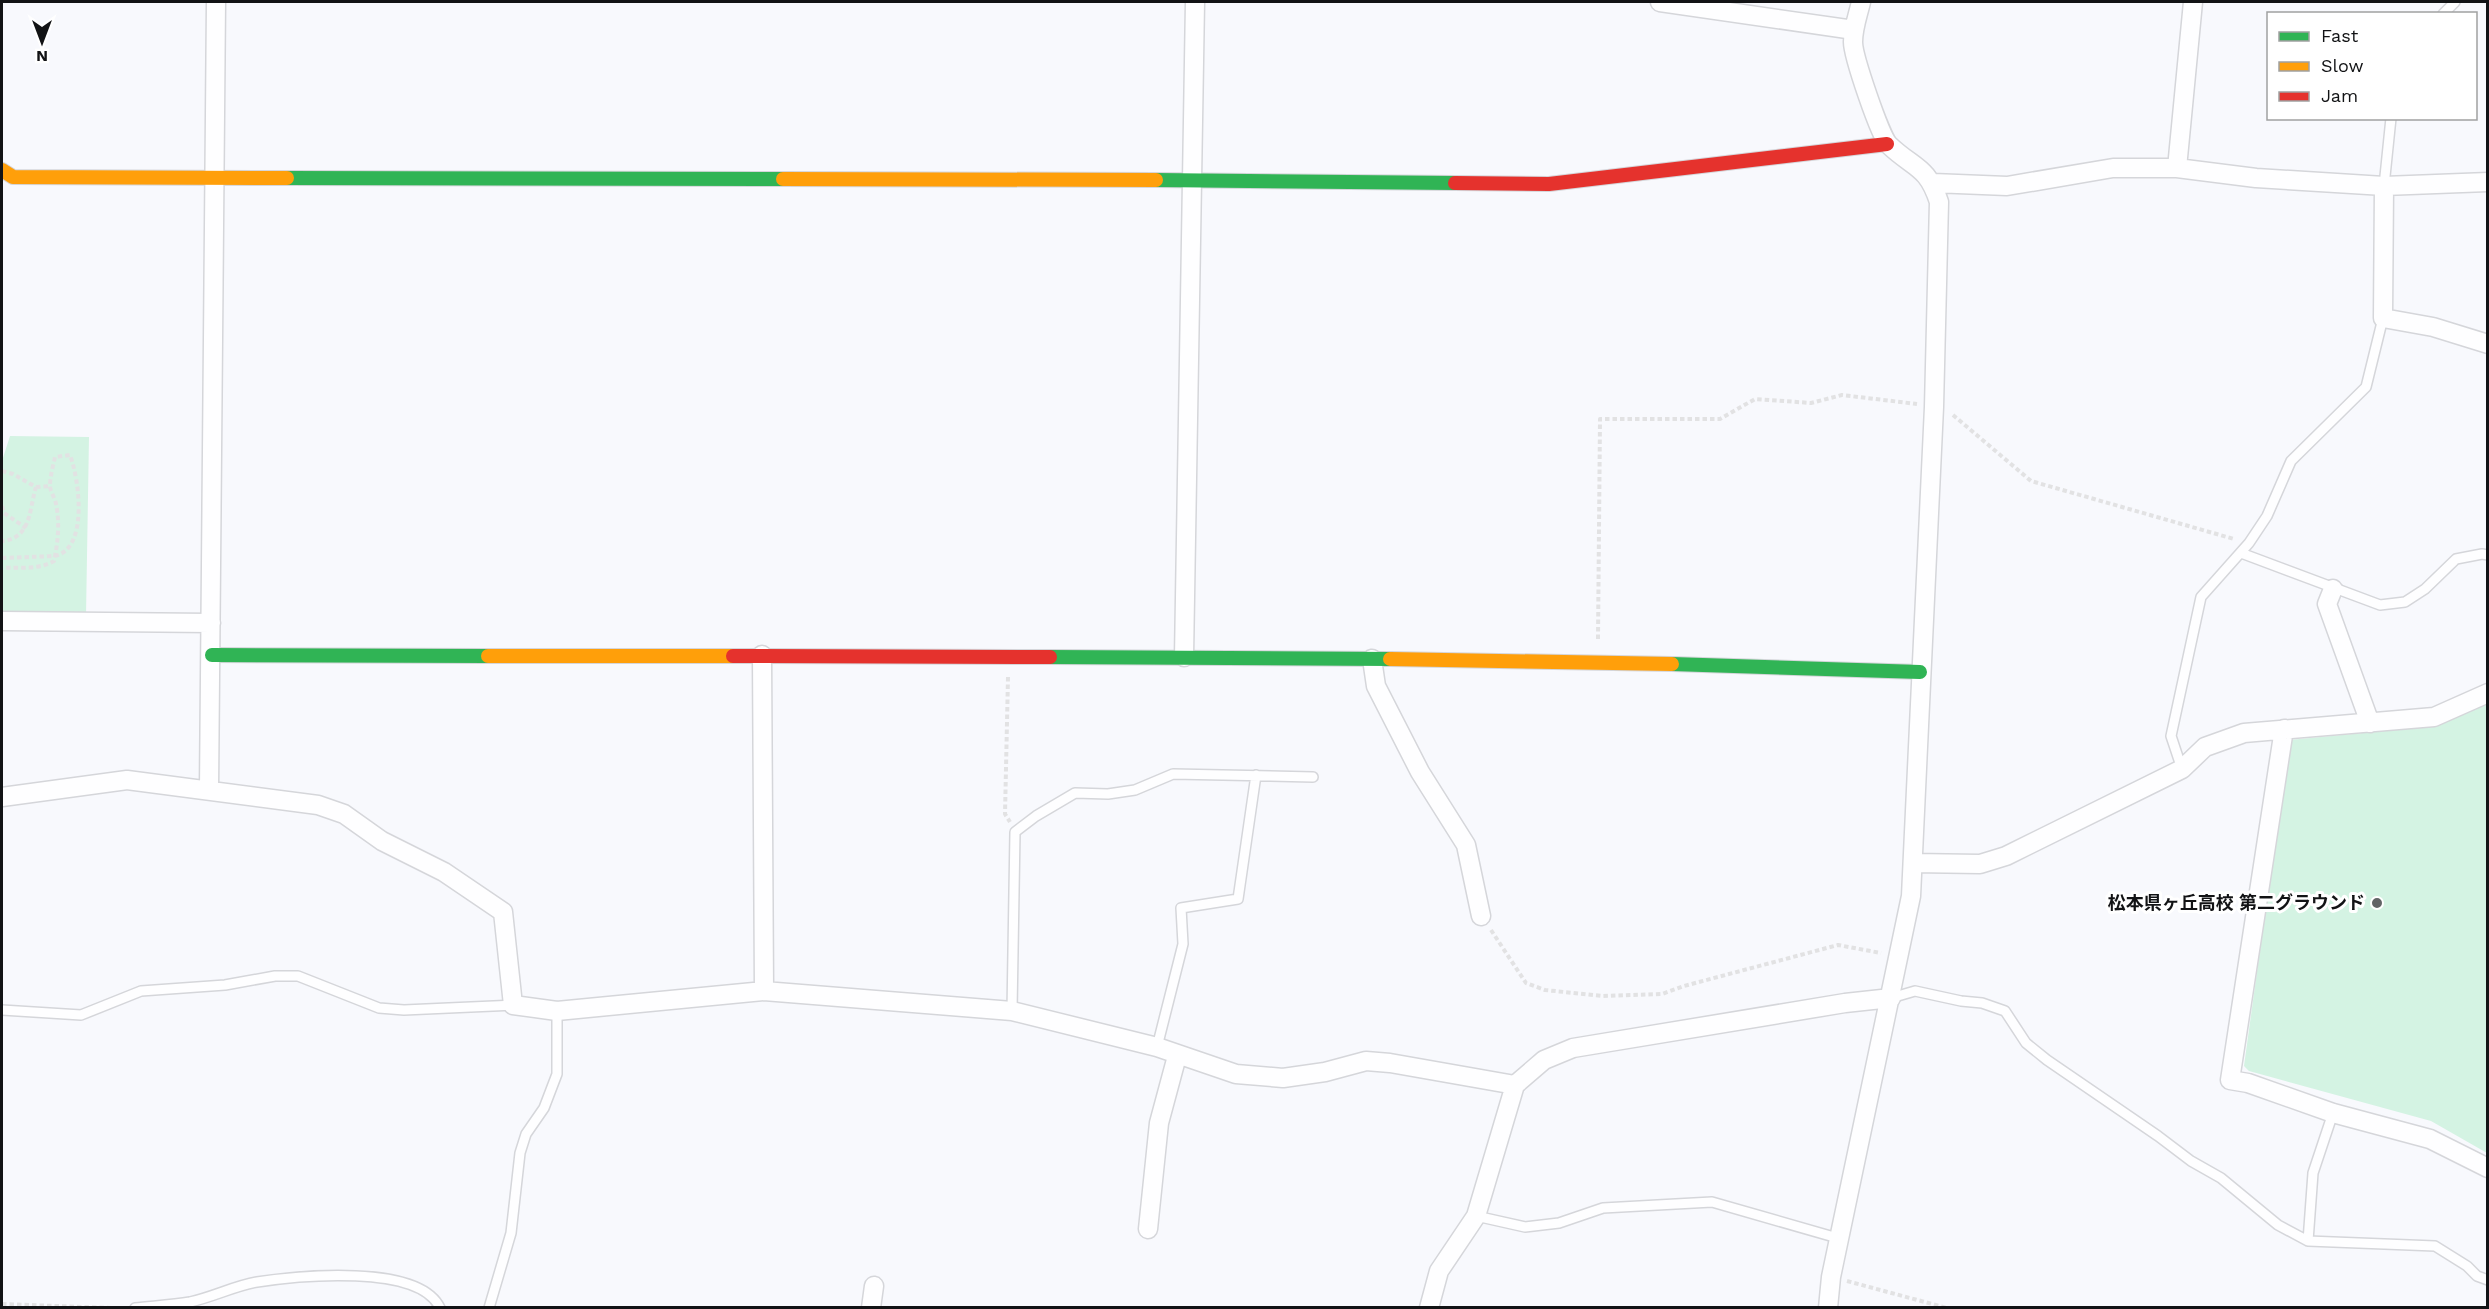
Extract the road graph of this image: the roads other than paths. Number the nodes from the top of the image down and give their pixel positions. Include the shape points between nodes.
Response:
1 (216, 2) edge
2 (1195, 2) edge
3 (1660, 2) edge
4 (1861, 2) edge
5 (2193, 2) edge
6 (1854, 30) junction
7 (2391, 120) edge
8 (1887, 144) junction
9 (2177, 168) junction
10 (2, 170) edge
11 (214, 179) junction
12 (1193, 180) junction
13 (2487, 182) edge
14 (1933, 183) junction
15 (2384, 186) junction
16 (2384, 318) junction
17 (2487, 344) edge
18 (2241, 553) junction
19 (2487, 555) edge
20 (2333, 589) junction
21 (2, 621) edge
22 (211, 623) junction
23 (212, 655) junction
24 (762, 655) junction
25 (1184, 657) junction
26 (1372, 659) junction
27 (1920, 672) junction
28 (2487, 693) edge
29 (2370, 723) junction
30 (2284, 729) junction
31 (2182, 769) junction
32 (1256, 775) junction
33 (1312, 777) dead end
34 (209, 790) junction
35 (2, 797) edge
36 (1913, 863) junction
37 (1481, 916) road end
38 (764, 991) junction
39 (1891, 998) junction
40 (513, 1005) junction
41 (2, 1010) edge
42 (557, 1011) junction
43 (1012, 1011) junction
44 (1157, 1047) junction
45 (1177, 1056) junction
46 (1515, 1085) junction
47 (2333, 1113) junction
48 (2487, 1168) edge
49 (1476, 1216) junction
50 (1148, 1229) dead end
51 (1841, 1239) junction
52 (2308, 1241) junction
53 (2487, 1280) edge
54 (874, 1286) dead end
55 (135, 1308) edge
56 (440, 1308) edge
57 (489, 1308) edge
58 (871, 1308) edge
59 (1429, 1308) edge
60 (1828, 1308) edge

1 - 11 street
2 - 12 street
3 - 6 street
4 - 6 street
5 - 9 street
6 - 8 street via 1853,45
7 - 15 lane
8 - 12 street via 1549,184
8 - 14 street via 1923,170
9 - 14 street via 2113,168 2007,186
9 - 15 street via 2256,178
10 - 11 street via 13,177
11 - 12 street
11 - 22 street
12 - 25 street
13 - 15 street
14 - 27 street via 1939,202 1934,406
15 - 16 street
16 - 17 street via 2433,327
16 - 18 lane via 2366,387 2291,460 2267,516
18 - 20 lane
18 - 31 lane via 2201,597 2171,736
19 - 20 lane via 2456,559 2405,602 2380,605
20 - 29 street via 2327,604
21 - 22 street
22 - 23 street
23 - 24 street
23 - 34 street
24 - 25 street
24 - 38 street
25 - 26 street
26 - 27 street
26 - 37 street via 1376,686 1420,772 1466,845
27 - 36 street
28 - 29 street via 2434,717
29 - 30 street
30 - 31 street via 2244,733 2205,747
30 - 47 street via 2230,1080
31 - 36 street via 2006,856 1980,864
32 - 33 lane
32 - 43 lane via 1173,774 1135,790 1075,793 1015,832
32 - 44 lane via 1238,899 1181,908 1183,944
34 - 35 street via 127,780
34 - 40 street via 318,805 344,814 382,841 444,872 503,912
36 - 39 street via 1911,896
38 - 42 street
38 - 43 street
39 - 46 street via 1573,1048 1544,1060
39 - 51 street
39 - 52 lane via 1915,991 2006,1011 2026,1043 2047,1060 2221,1178 2278,1225
40 - 41 lane via 379,1008 298,976 275,976 225,985 141,990 81,1015
40 - 42 street
42 - 57 lane via 557,1074 520,1153 511,1233
43 - 44 street
44 - 45 street
45 - 46 street via 1236,1074 1283,1078 1366,1062
45 - 50 street via 1159,1123
46 - 49 street
47 - 48 street via 2430,1139
47 - 52 lane via 2313,1173
49 - 51 lane via 1525,1227 1559,1223 1603,1208 1712,1202
49 - 59 street via 1439,1271
51 - 60 street
52 - 53 lane via 2435,1246
54 - 58 street
55 - 56 lane via 190,1302 255,1282 353,1274 398,1280 431,1296

